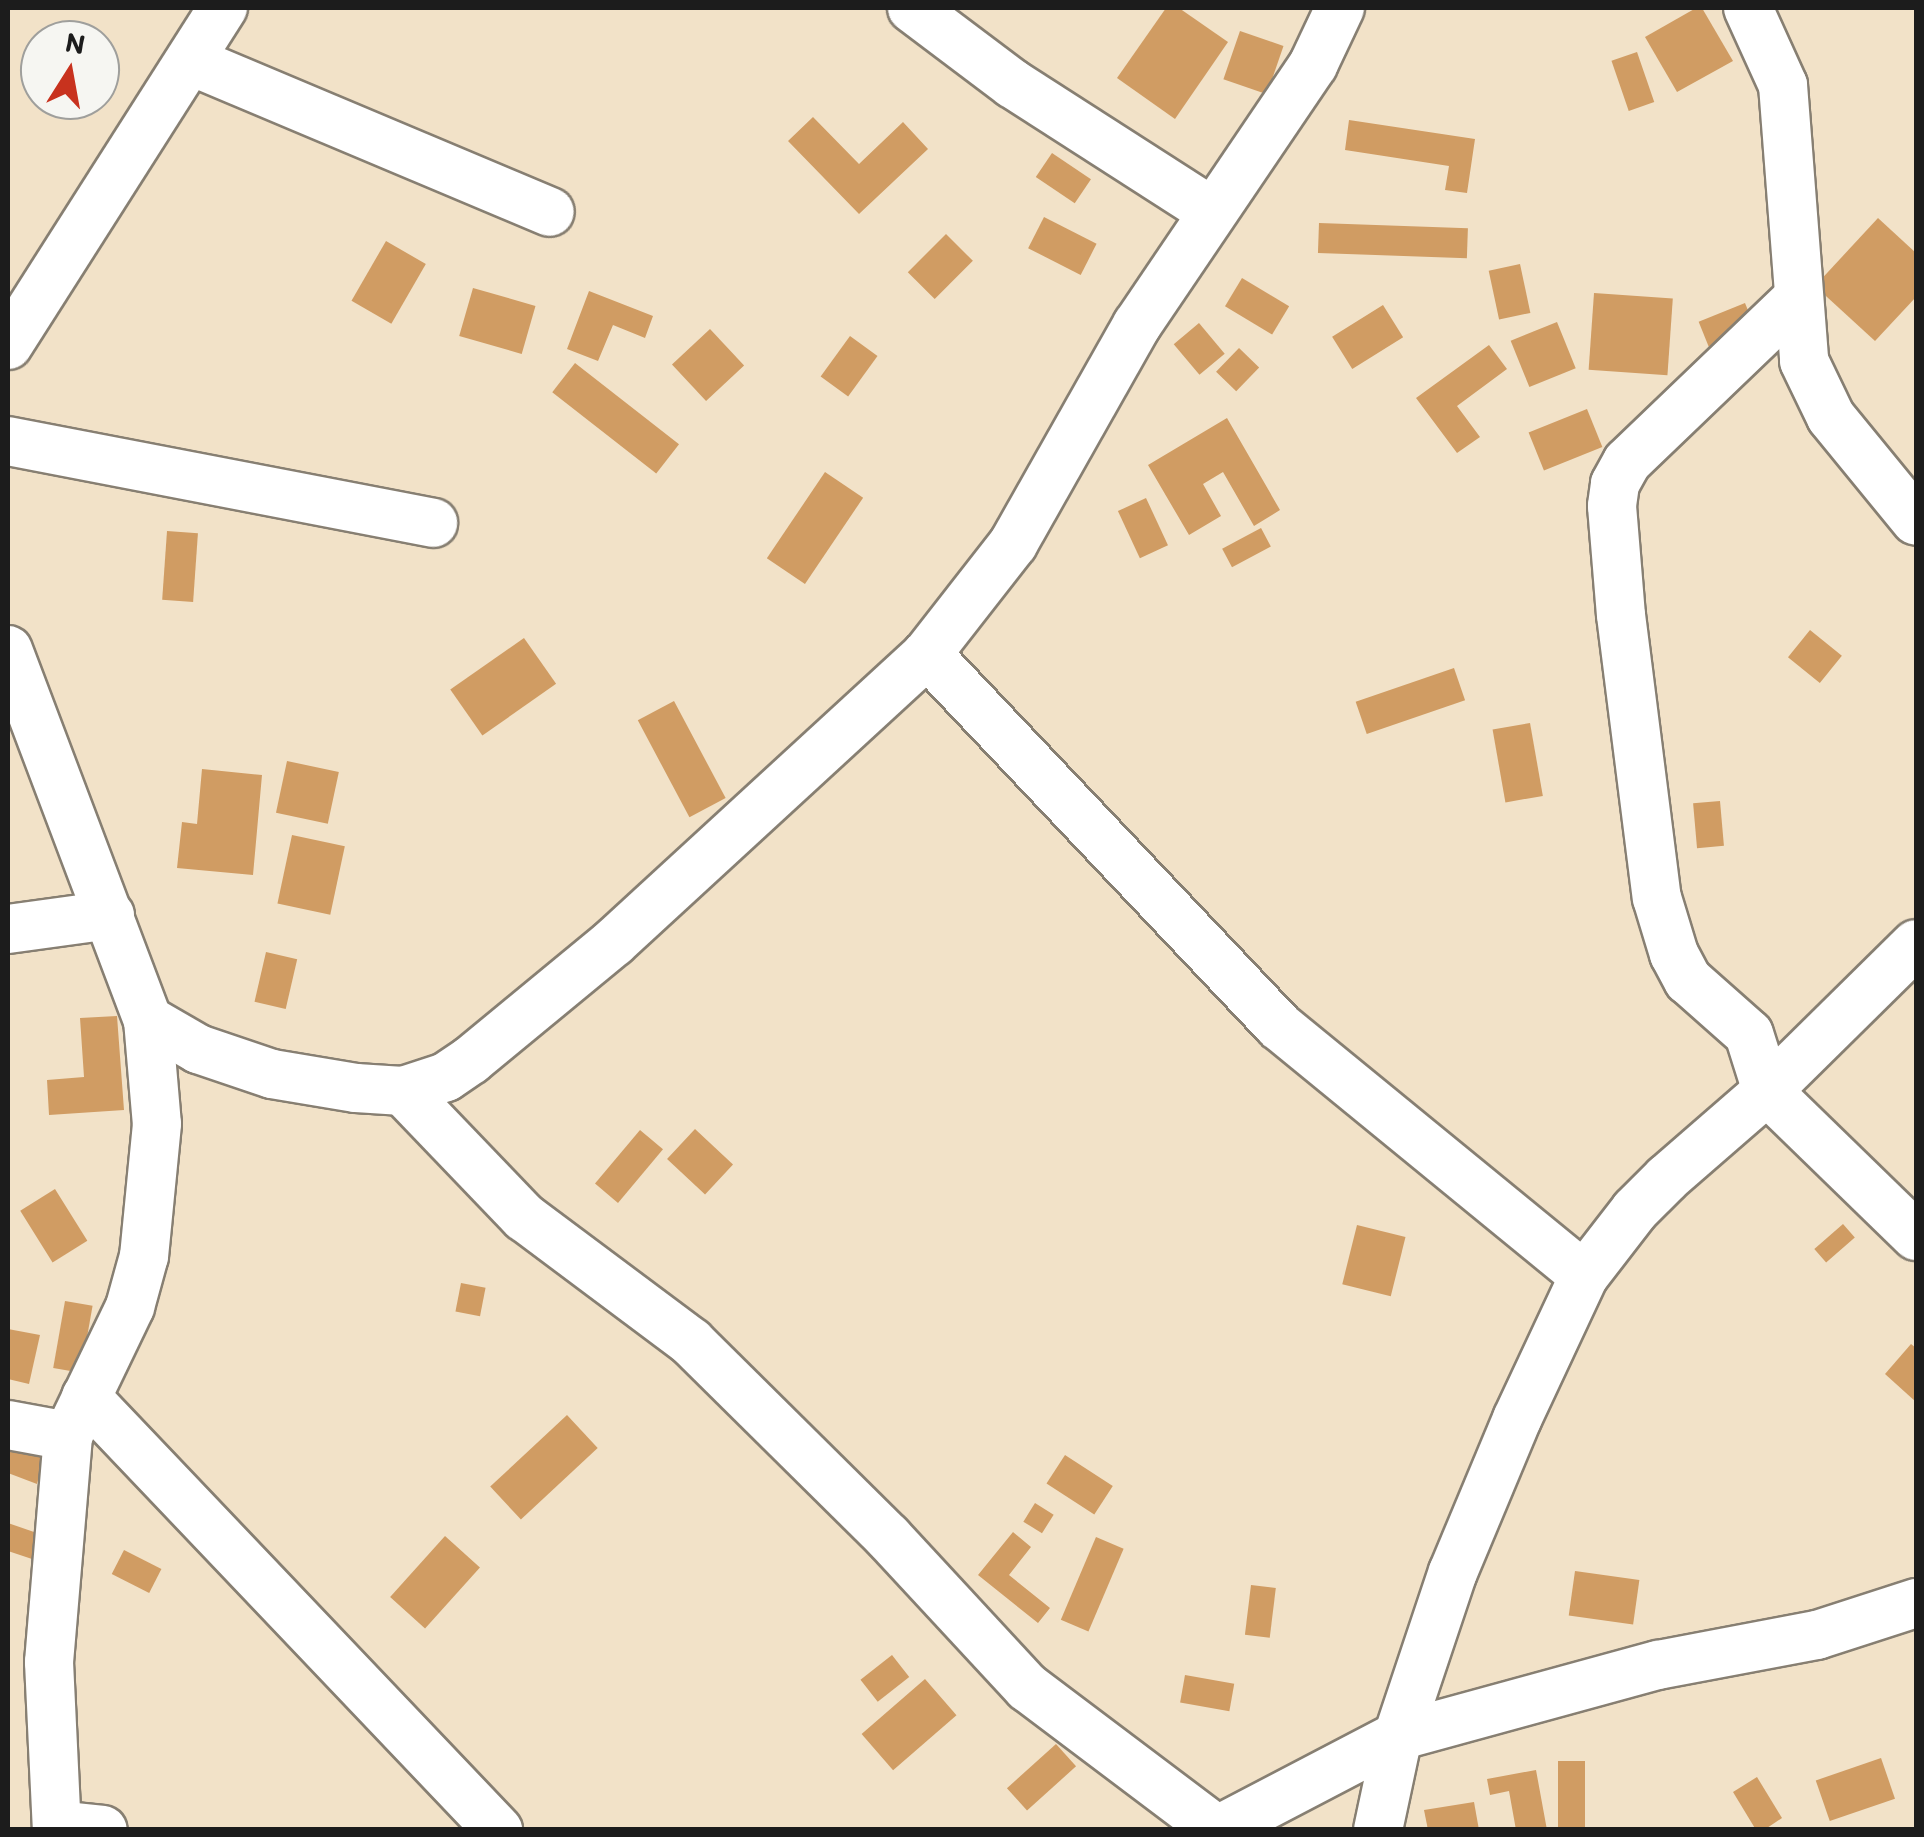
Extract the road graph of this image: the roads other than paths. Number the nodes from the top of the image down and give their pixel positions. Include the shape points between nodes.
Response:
1 (223, 8) edge
2 (912, 8) edge
3 (1340, 8) edge
4 (1748, 8) edge
5 (191, 61) junction
6 (550, 212) dead end
7 (1212, 212) junction
8 (1798, 297) junction
9 (8, 345) edge
10 (8, 441) edge
11 (1916, 521) edge
12 (433, 523) dead end
13 (8, 650) edge
14 (927, 654) junction
15 (110, 914) junction
16 (8, 929) edge
17 (1916, 944) edge
18 (148, 1020) junction
19 (402, 1090) junction
20 (1766, 1091) junction
21 (1916, 1236) edge
22 (1584, 1276) junction
23 (77, 1416) junction
24 (8, 1425) edge
25 (1916, 1603) edge
26 (1398, 1736) junction
27 (72, 1828) edge
28 (498, 1830) edge
29 (1218, 1830) edge
30 (1378, 1830) edge

1 - 5 street
2 - 7 street via 1013,84
3 - 7 street via 1313,65
4 - 8 street via 1783,85
5 - 6 street
5 - 9 street
7 - 14 street via 1137,325 1013,544
8 - 11 street via 1804,361 1831,417
8 - 20 street via 1627,462 1612,506 1657,898 1688,980 1749,1034
10 - 12 street
13 - 15 street
14 - 19 street via 614,942 446,1077
14 - 22 street via 1279,1026
15 - 16 street
15 - 18 street
17 - 20 street
18 - 19 street via 198,1049 272,1074
18 - 23 street via 157,1124 144,1256 130,1306
19 - 29 street via 524,1217 691,1342 888,1537 1027,1688
20 - 21 street
20 - 22 street via 1646,1200
22 - 26 street via 1454,1572
23 - 24 street
23 - 27 street via 48,1662
23 - 28 street
25 - 26 street via 1817,1635 1658,1665
26 - 29 street
26 - 30 street

